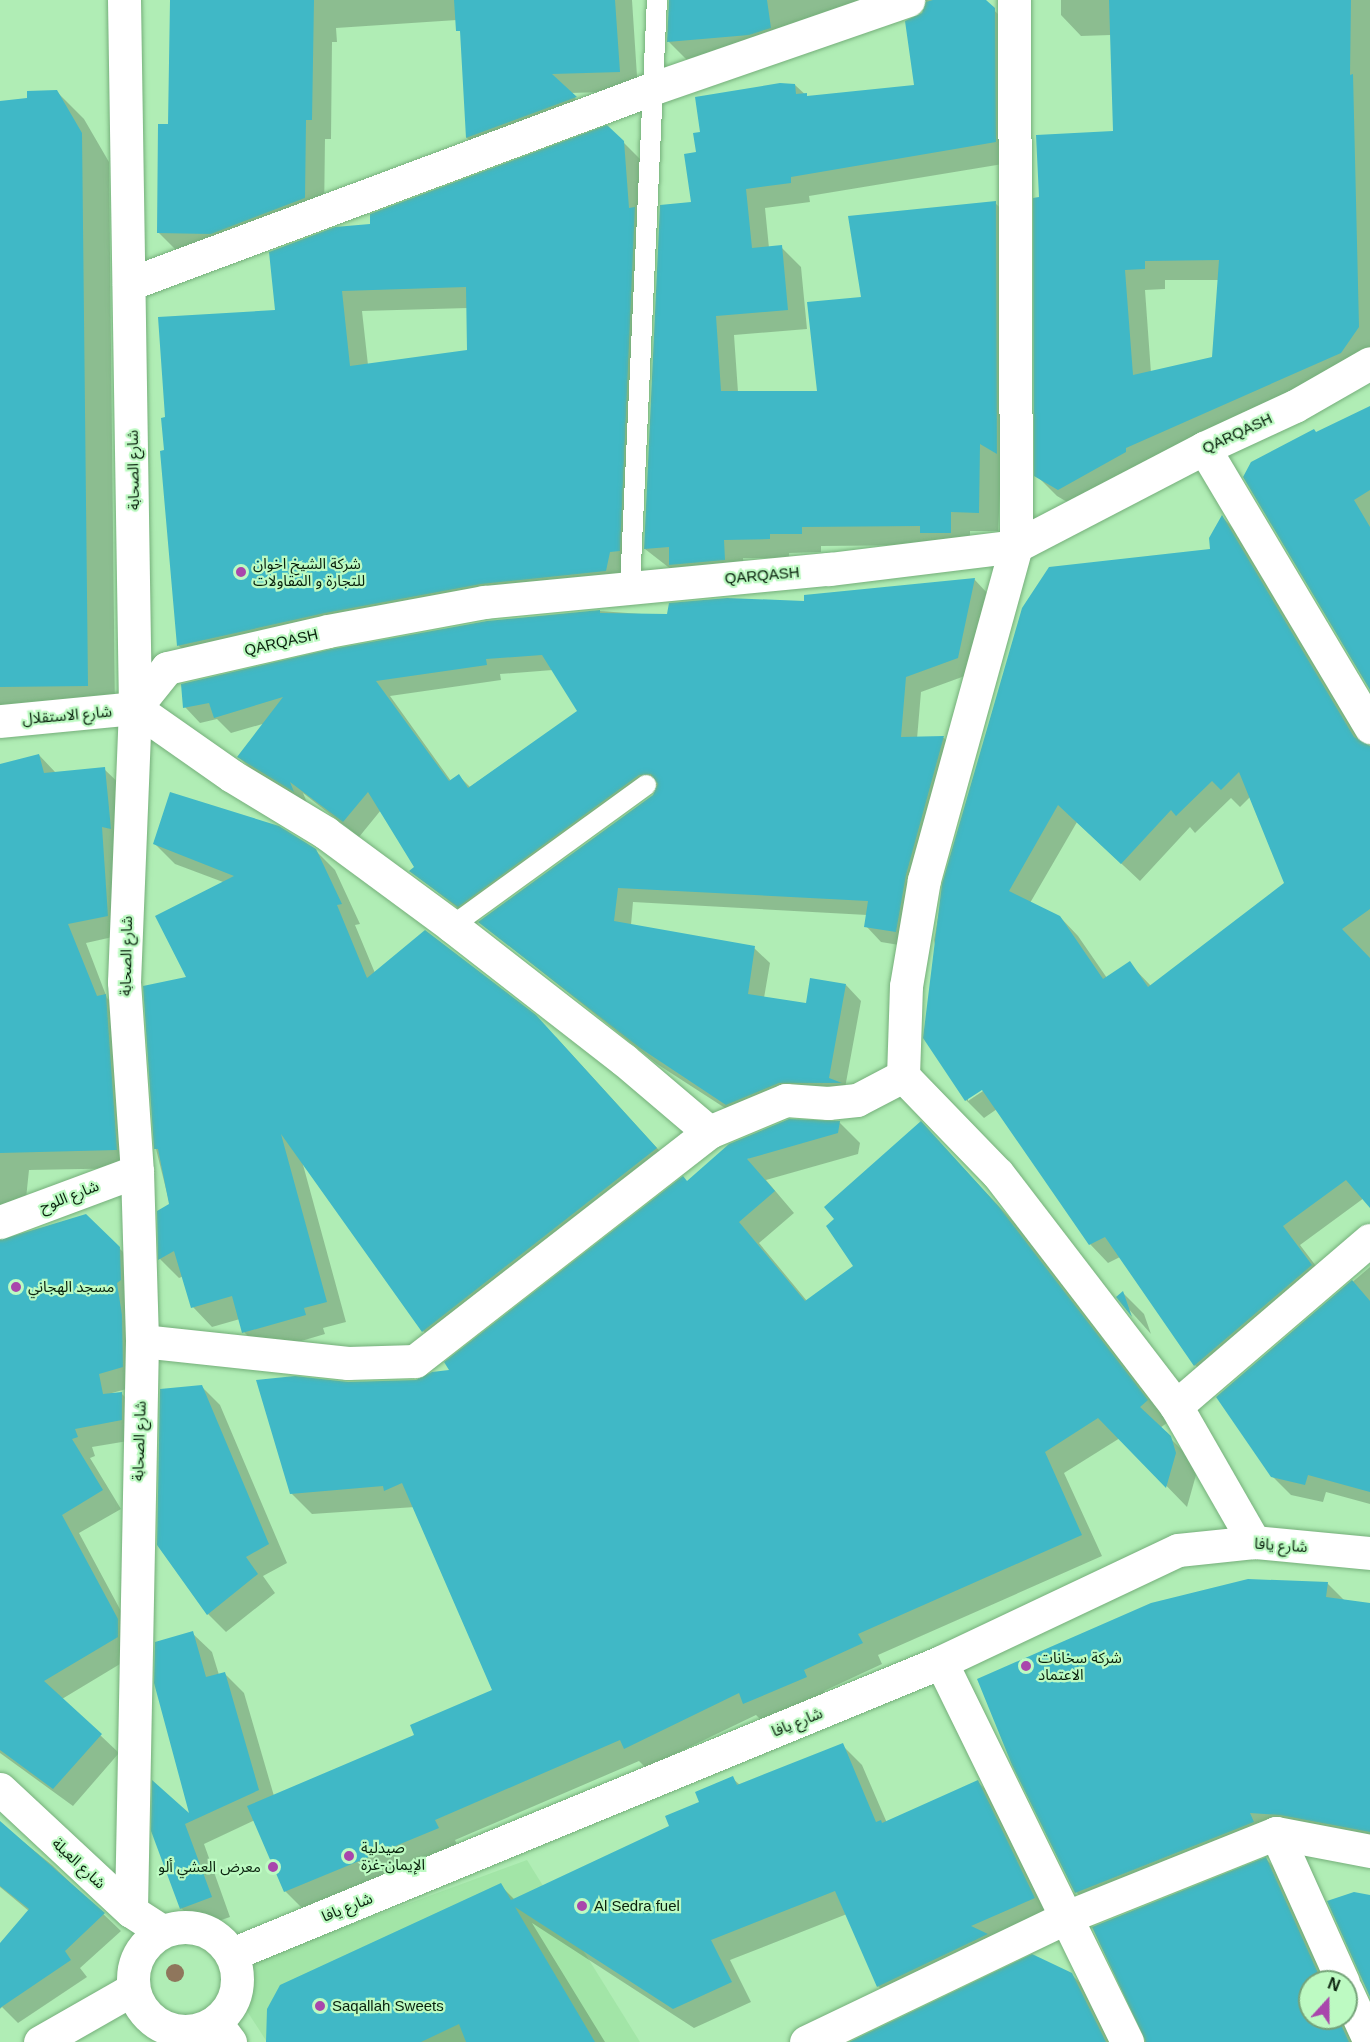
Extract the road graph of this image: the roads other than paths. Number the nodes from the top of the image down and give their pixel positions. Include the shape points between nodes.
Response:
1 (124, 0) edge
2 (657, 0) edge
3 (908, 0) edge
4 (1014, 0) edge
5 (654, 88) junction
6 (129, 284) junction
7 (1370, 363) edge
8 (1204, 448) junction
9 (1016, 546) junction
10 (630, 587) junction
11 (135, 708) junction
12 (0, 721) edge
13 (1370, 727) edge
14 (646, 785) dead end
15 (452, 926) junction
16 (903, 1076) junction
17 (709, 1132) junction
18 (137, 1171) junction
19 (0, 1222) edge
20 (1370, 1240) edge
21 (142, 1341) junction
22 (1176, 1406) junction
23 (1254, 1542) junction
24 (1370, 1553) edge
25 (941, 1662) junction
26 (0, 1789) edge
27 (1276, 1833) junction
28 (1370, 1851) edge
29 (131, 1911) junction
30 (1069, 1917) junction
31 (162, 1931) junction
32 (232, 1954) junction
33 (1338, 1970) edge
34 (133, 1989) junction
35 (1358, 2016) edge
36 (223, 2032) edge
37 (40, 2042) edge
38 (806, 2042) edge
39 (1127, 2042) edge
40 (1370, 2042) edge

1 - 6 street, شارع الصحابة
2 - 5 lane
3 - 5 street
4 - 9 street
5 - 6 street
5 - 10 lane
6 - 11 street, شارع الصحابة
7 - 8 street, QARQASH via 1294,406
8 - 9 street, QARQASH
8 - 13 street
9 - 10 street, QARQASH via 830,569
9 - 16 street via 924,880 906,986
10 - 11 street, QARQASH via 484,602 328,631 167,668
11 - 12 street, شارع الاستقلال
11 - 15 street via 232,776 326,833
11 - 18 street, شارع الصحابة via 124,982
14 - 15 lane
15 - 17 street via 623,1059
16 - 17 street via 857,1100 786,1100
16 - 22 street via 998,1174
17 - 21 street via 415,1361 348,1363
18 - 19 street, شارع اللوح
18 - 21 street, شارع الصحابة
20 - 22 street
21 - 29 street, شارع الصحابة
22 - 23 street
23 - 24 street, شارع يافا
23 - 25 street, شارع يافا via 1178,1551
25 - 30 street
25 - 32 street, شارع يافا
26 - 29 street, شارع العيلة
27 - 28 street
27 - 30 street
27 - 33 street
29 - 31 street, شارع العيلة
30 - 38 street
30 - 39 street
31 - 32 street via 182,1926 201,1929 219,1938
31 - 34 street via 137,1955
32 - 36 street via 238,1984 226,2011
34 - 36 street via 139,2005 165,2027
34 - 37 street
35 - 40 street

